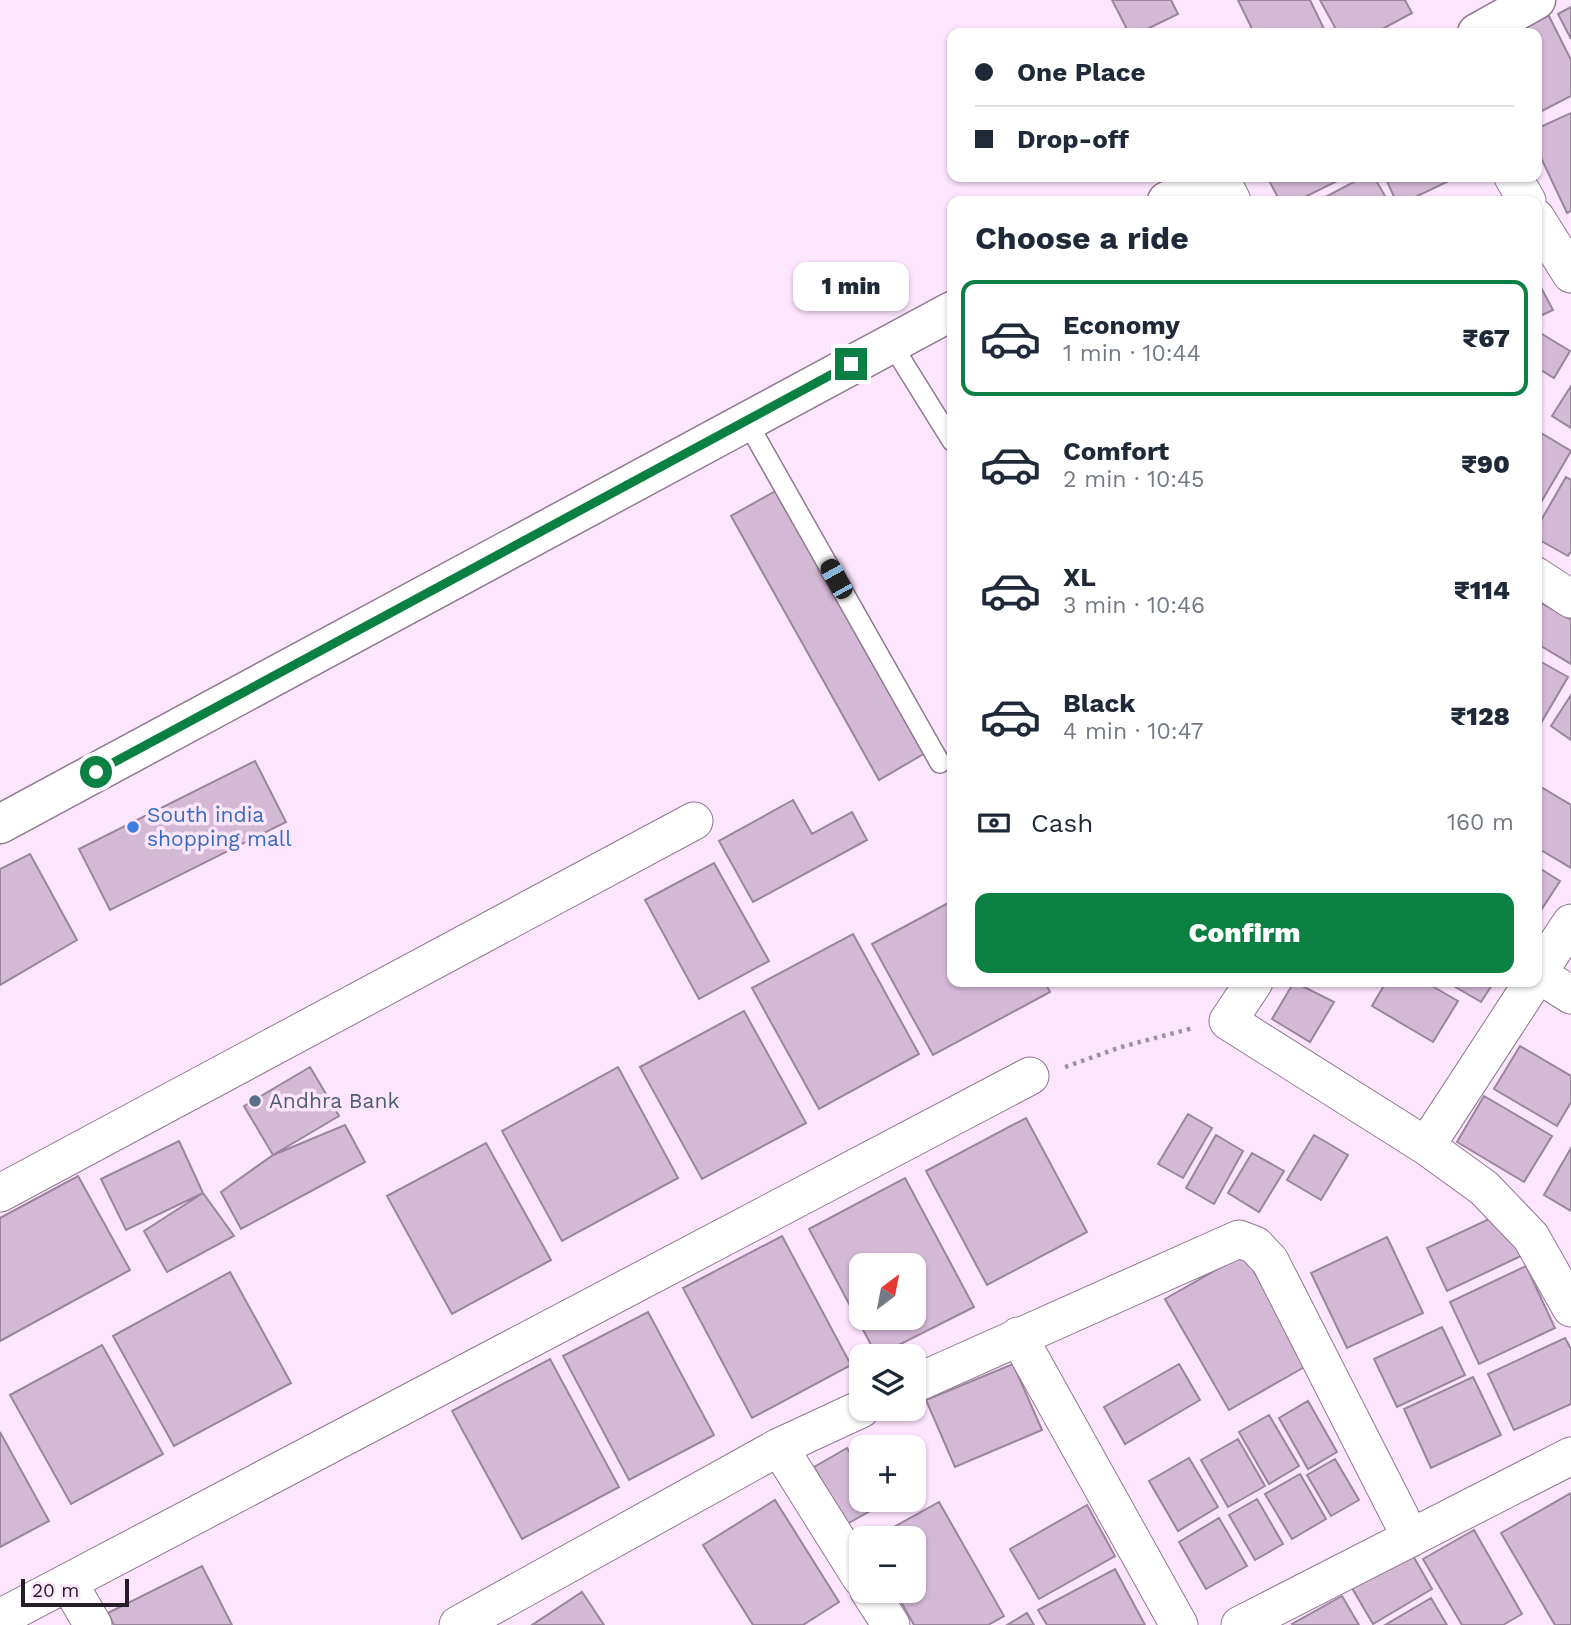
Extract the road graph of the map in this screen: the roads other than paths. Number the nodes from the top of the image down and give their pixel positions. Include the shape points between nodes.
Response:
1 (1536, 0) edge
2 (1487, 18) edge
3 (1207, 182) edge
4 (1177, 196) edge
5 (1542, 227) edge
6 (1570, 271) edge
7 (947, 314) edge
8 (891, 342) junction
9 (746, 420) junction
10 (947, 433) edge
11 (1542, 580) edge
12 (1571, 599) edge
13 (940, 763) dead end
14 (694, 821) dead end
15 (0, 824) edge
16 (1571, 923) edge
17 (1542, 968) edge
18 (1542, 980) edge
19 (1251, 987) edge
20 (1529, 987) edge
21 (1571, 995) edge
22 (1030, 1076) road end
23 (1426, 1146) junction
24 (0, 1193) edge
25 (1571, 1308) edge
26 (1018, 1336) junction
27 (926, 1378) edge
28 (849, 1415) edge
29 (779, 1447) junction
30 (1571, 1457) edge
31 (1411, 1538) junction
32 (849, 1559) edge
33 (68, 1582) junction
34 (877, 1603) edge
35 (0, 1618) edge
36 (93, 1625) edge
37 (458, 1625) edge
38 (891, 1625) edge
39 (1179, 1625) edge
40 (1240, 1625) edge

1 - 2 street
3 - 4 street
5 - 6 street
7 - 8 street
8 - 9 street
8 - 10 lane
9 - 13 lane
9 - 15 street
11 - 12 street
14 - 24 street
16 - 17 street
18 - 21 street
19 - 23 street via 1228,1021
20 - 23 street
22 - 33 street
23 - 25 street via 1484,1188 1531,1237
26 - 27 street
26 - 31 street via 1239,1239 1255,1245 1270,1261
26 - 39 street
28 - 29 street
29 - 32 street
29 - 37 street
30 - 31 street
31 - 40 street
33 - 35 street
33 - 36 street
34 - 38 street

